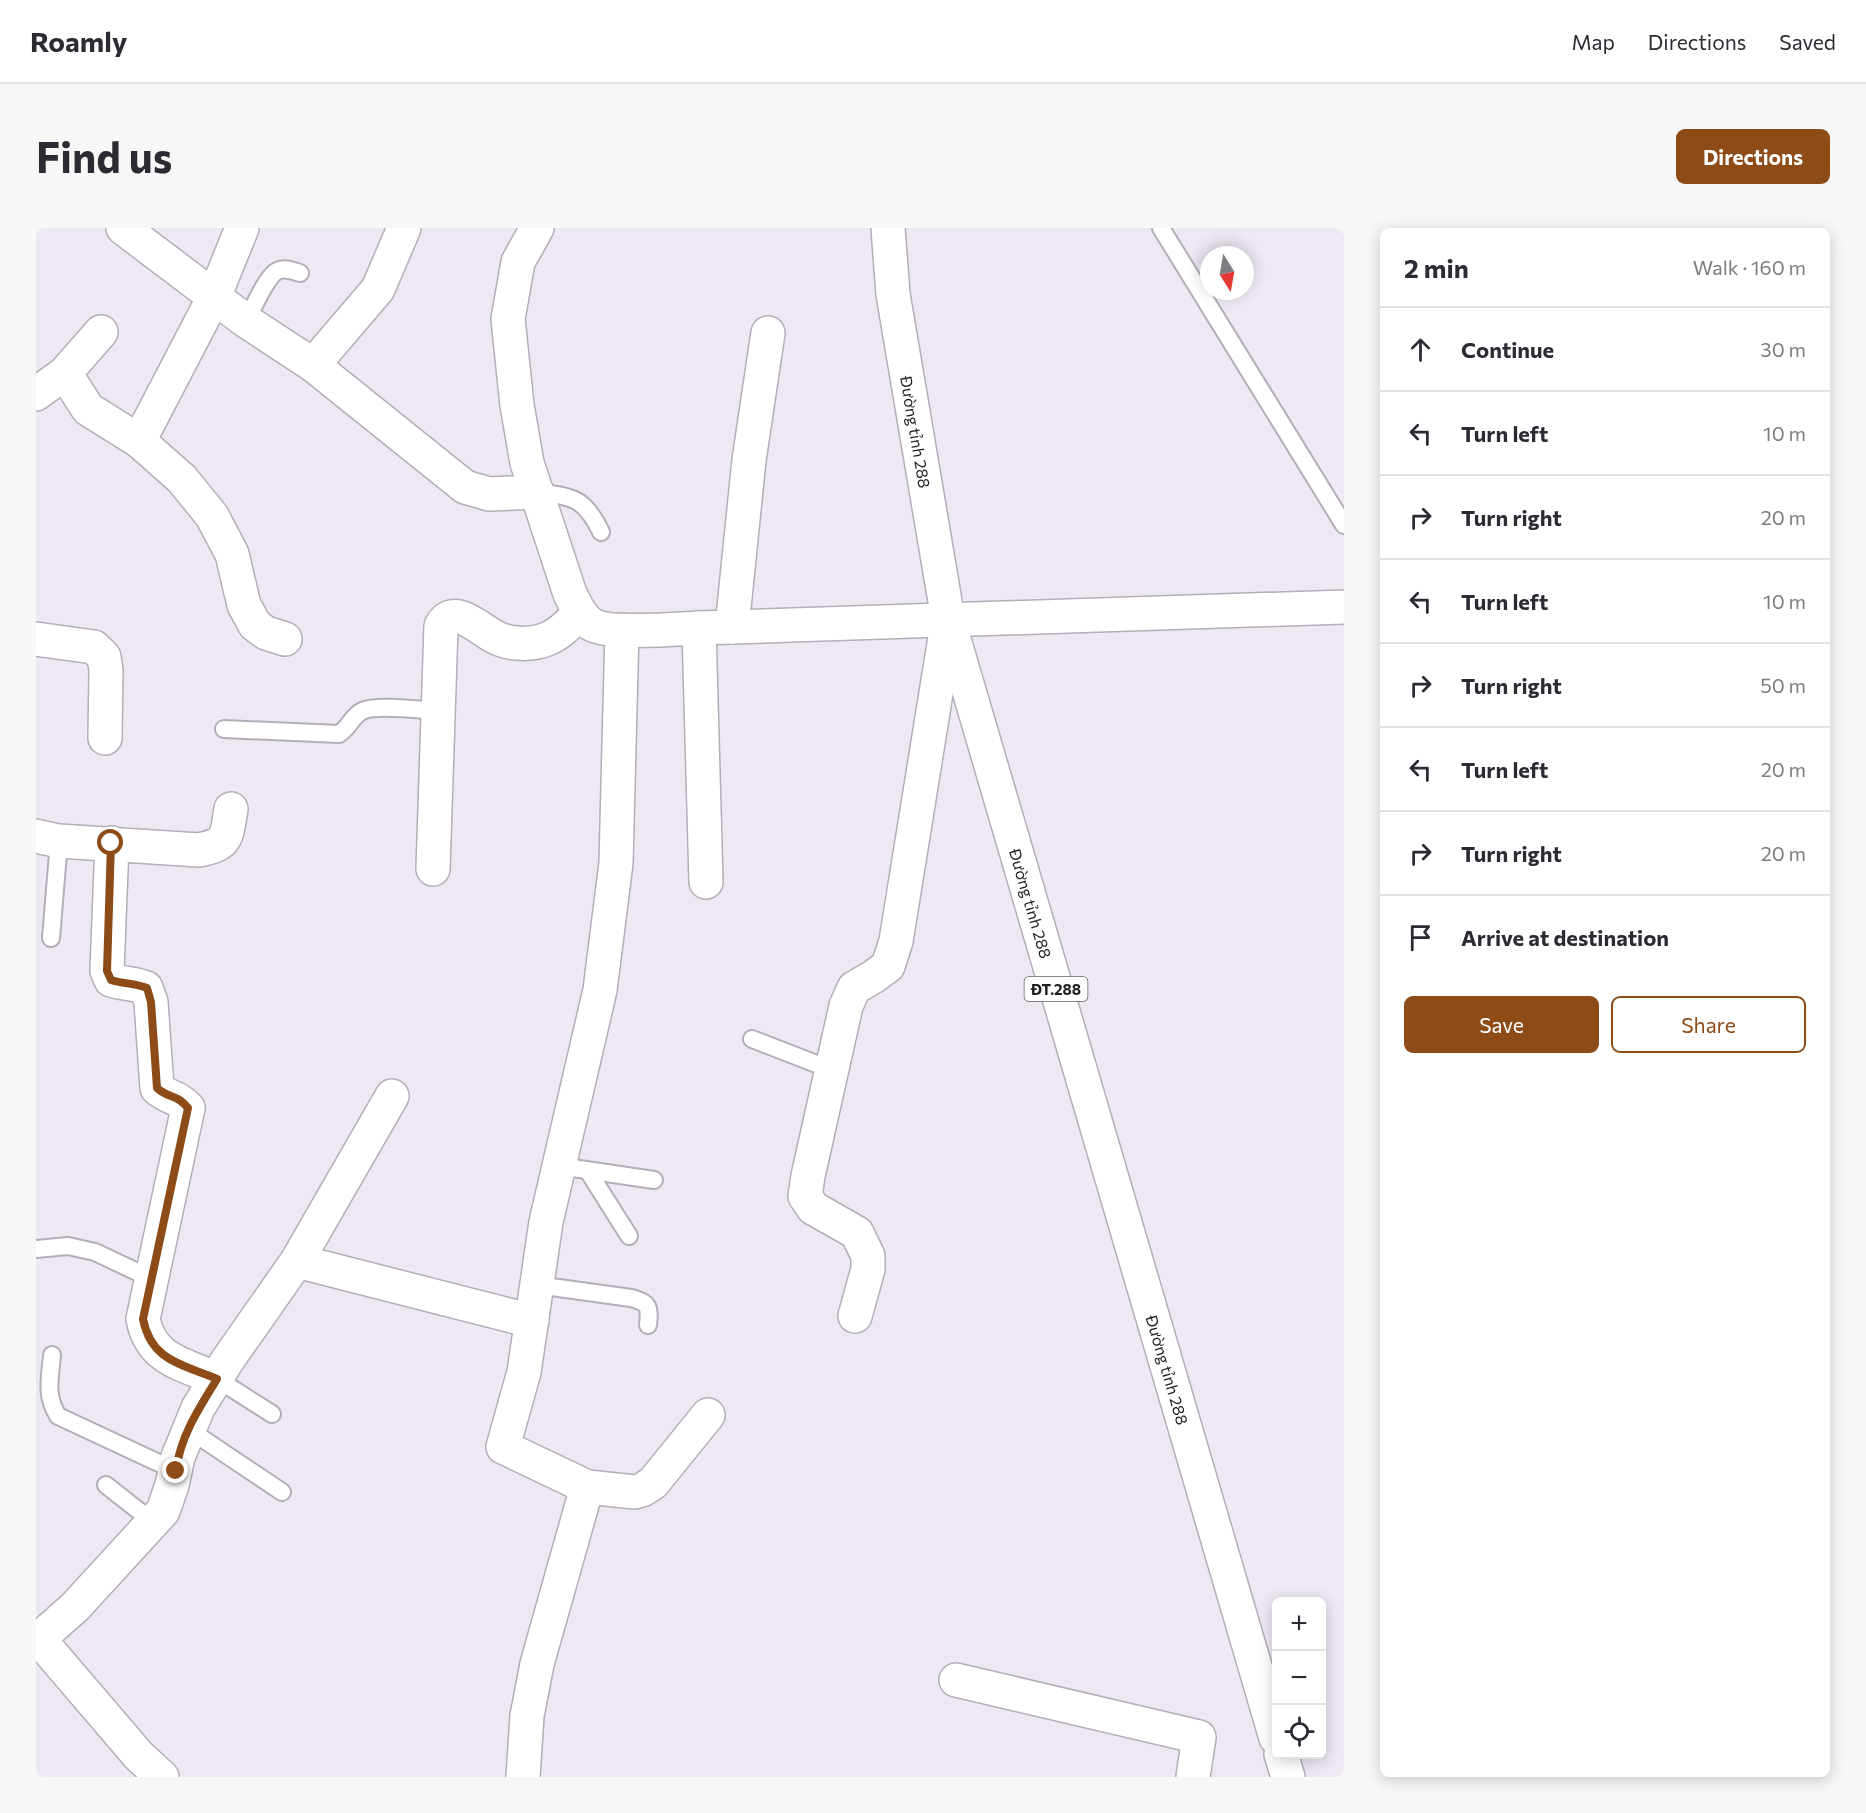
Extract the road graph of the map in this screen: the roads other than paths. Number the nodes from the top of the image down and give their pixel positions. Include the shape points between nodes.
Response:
1 (123, 228) edge
2 (242, 228) edge
3 (404, 228) edge
4 (537, 228) edge
5 (888, 228) edge
6 (1161, 228) edge
7 (300, 273) dead end
8 (214, 297) junction
9 (246, 321) junction
10 (100, 332) dead end
11 (768, 333) dead end
12 (313, 365) junction
13 (65, 373) junction
14 (36, 394) edge
15 (139, 441) junction
16 (537, 492) junction
17 (1344, 525) edge
18 (601, 532) dead end
19 (1344, 607) edge
20 (579, 613) junction
21 (948, 619) junction
22 (732, 627) junction
23 (699, 628) junction
24 (622, 630) junction
25 (36, 639) edge
26 (285, 639) dead end
27 (438, 711) junction
28 (224, 729) dead end
29 (105, 738) dead end
30 (231, 809) dead end
31 (48, 838) edge
32 (111, 843) junction
33 (433, 869) dead end
34 (706, 882) dead end
35 (51, 938) dead end
36 (752, 1040) dead end
37 (832, 1070) junction
38 (393, 1096) dead end
39 (574, 1169) junction
40 (654, 1180) dead end
41 (629, 1236) dead end
42 (36, 1249) edge
43 (297, 1261) junction
44 (152, 1279) junction
45 (537, 1285) junction
46 (855, 1316) dead end
47 (531, 1321) junction
48 (648, 1325) dead end
49 (52, 1355) dead end
50 (217, 1379) junction
51 (272, 1414) dead end
52 (708, 1414) dead end
53 (188, 1429) junction
54 (176, 1471) junction
55 (106, 1485) dead end
56 (587, 1486) junction
57 (282, 1492) dead end
58 (153, 1522) junction
59 (38, 1637) edge
60 (956, 1680) dead end
61 (1272, 1724) edge
62 (1282, 1759) edge
63 (162, 1777) edge
64 (524, 1777) edge
65 (1193, 1777) edge
66 (1288, 1777) edge

1 - 8 street
2 - 8 street
3 - 12 street via 378,289
4 - 16 street via 518,261 508,319 517,405 527,463
5 - 21 street, Đường tỉnh 288 / ĐT.288 via 893,294
6 - 17 lane
7 - 9 lane via 277,271
8 - 9 street
8 - 15 street
9 - 12 street
10 - 13 street
11 - 22 street via 749,460
12 - 16 street via 465,487 489,494
13 - 14 street
13 - 15 street via 88,409
15 - 26 street via 182,479 212,516 232,554 244,605 255,625
16 - 18 lane via 574,499 588,508
16 - 20 street
19 - 21 street
20 - 24 street via 592,626
20 - 27 street via 550,639 526,643 497,639 466,619 448,618 441,626
21 - 22 street
21 - 37 street via 896,941 888,966 854,988 846,1006
21 - 61 street, Đường tỉnh 288 / ĐT.288
22 - 23 street
23 - 24 street
23 - 34 street
24 - 39 street via 616,863
25 - 29 street via 94,647 104,657
27 - 28 lane via 363,710 339,734
27 - 33 street
30 - 32 street via 226,837 217,846 199,850
31 - 32 street
31 - 35 lane
32 - 44 street via 107,971 111,980 147,988 157,1088 188,1108
36 - 37 lane
37 - 46 street via 806,1196 813,1208 857,1233 868,1256
38 - 43 street
39 - 40 lane
39 - 41 lane
39 - 45 street via 546,1222
42 - 44 lane via 68,1246 95,1252
43 - 47 street
43 - 50 street
44 - 50 street via 143,1319 153,1346 164,1356
45 - 47 street
45 - 48 lane via 644,1302 649,1309
47 - 56 street via 524,1372 503,1447
49 - 54 lane via 48,1394 58,1416
50 - 51 lane
50 - 53 street
52 - 56 street via 653,1483 642,1490
53 - 54 street
53 - 57 lane
54 - 58 street via 163,1511
55 - 58 lane
56 - 64 street via 537,1664 527,1716
58 - 59 street via 75,1607
59 - 63 street via 139,1756
60 - 65 street via 1199,1737
62 - 66 street

